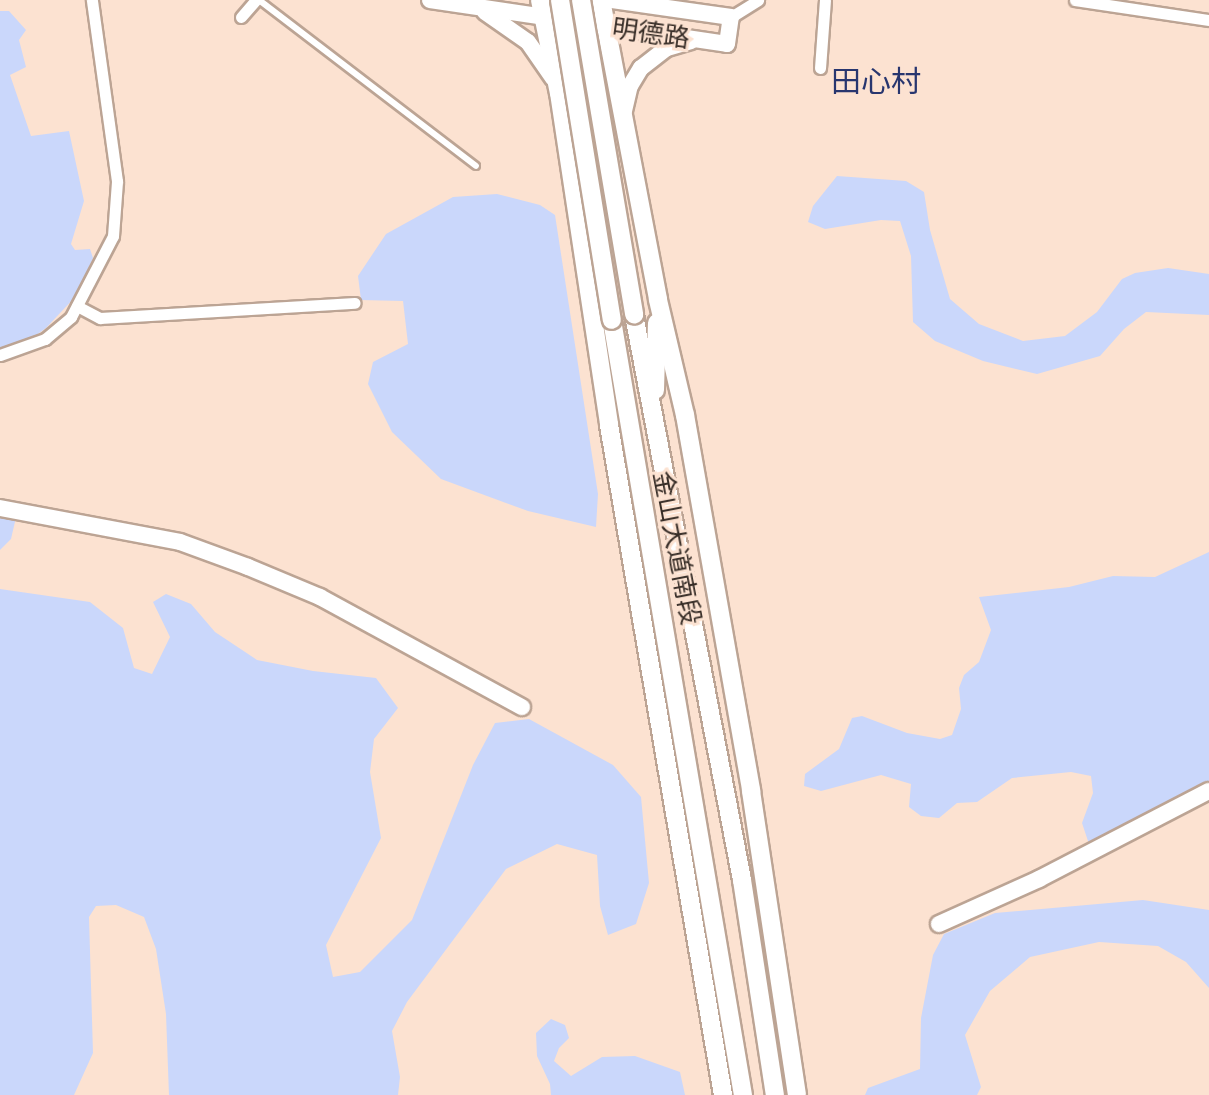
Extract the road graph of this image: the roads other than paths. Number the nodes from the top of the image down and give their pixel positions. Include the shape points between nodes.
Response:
1 (92, 0) edge
2 (257, 0) edge
3 (430, 0) edge
4 (560, 0) edge
5 (581, 0) edge
6 (601, 0) edge
7 (612, 0) edge
8 (658, 0) edge
9 (758, 0) edge
10 (825, 0) edge
11 (1075, 0) edge
12 (1161, 0) edge
13 (464, 5) junction
14 (541, 8) edge
15 (673, 9) junction
16 (1153, 11) junction
17 (241, 17) dead end
18 (731, 17) junction
19 (1209, 20) edge
20 (606, 26) junction
21 (698, 40) junction
22 (820, 68) dead end
23 (559, 93) junction
24 (623, 116) junction
25 (476, 166) dead end
26 (658, 300) junction
27 (593, 302) junction
28 (355, 303) dead end
29 (77, 306) junction
30 (0, 355) edge
31 (654, 428) junction
32 (629, 434) junction
33 (0, 508) edge
34 (522, 707) dead end
35 (1209, 791) edge
36 (939, 924) dead end
37 (751, 937) junction
38 (715, 941) junction
39 (722, 1091) edge
40 (796, 1092) edge
41 (743, 1095) edge
42 (775, 1095) edge

1 - 29 street via 117,181 116,221
2 - 17 street
2 - 25 lane
3 - 13 street, 明德路
4 - 32 main road, 金山大道南段, bridge
5 - 31 main road, 金山大道南段, bridge
6 - 20 main road
7 - 15 street, 明德路
8 - 15 street
9 - 18 street
10 - 22 street
11 - 16 street
12 - 16 street
13 - 14 street, 明德路
13 - 23 street via 492,16 528,42
14 - 20 street, 明德路
14 - 23 main road
15 - 18 street, 明德路
16 - 19 street
18 - 21 street, 明德路 via 727,44
20 - 21 street, 明德路
20 - 24 main road
21 - 24 street via 667,48 649,60 630,86
23 - 27 main road
24 - 26 main road
26 - 31 main road
26 - 40 main road via 685,415 740,729
27 - 32 main road
27 - 39 main road via 609,425
28 - 29 street via 100,318
29 - 30 street via 45,339
31 - 37 main road, 金山大道南段
32 - 38 main road, 金山大道南段
33 - 34 street via 180,542 234,562 320,597
35 - 36 street
37 - 40 main road
37 - 42 main road, 金山大道南段
38 - 39 main road
38 - 41 main road, 金山大道南段

